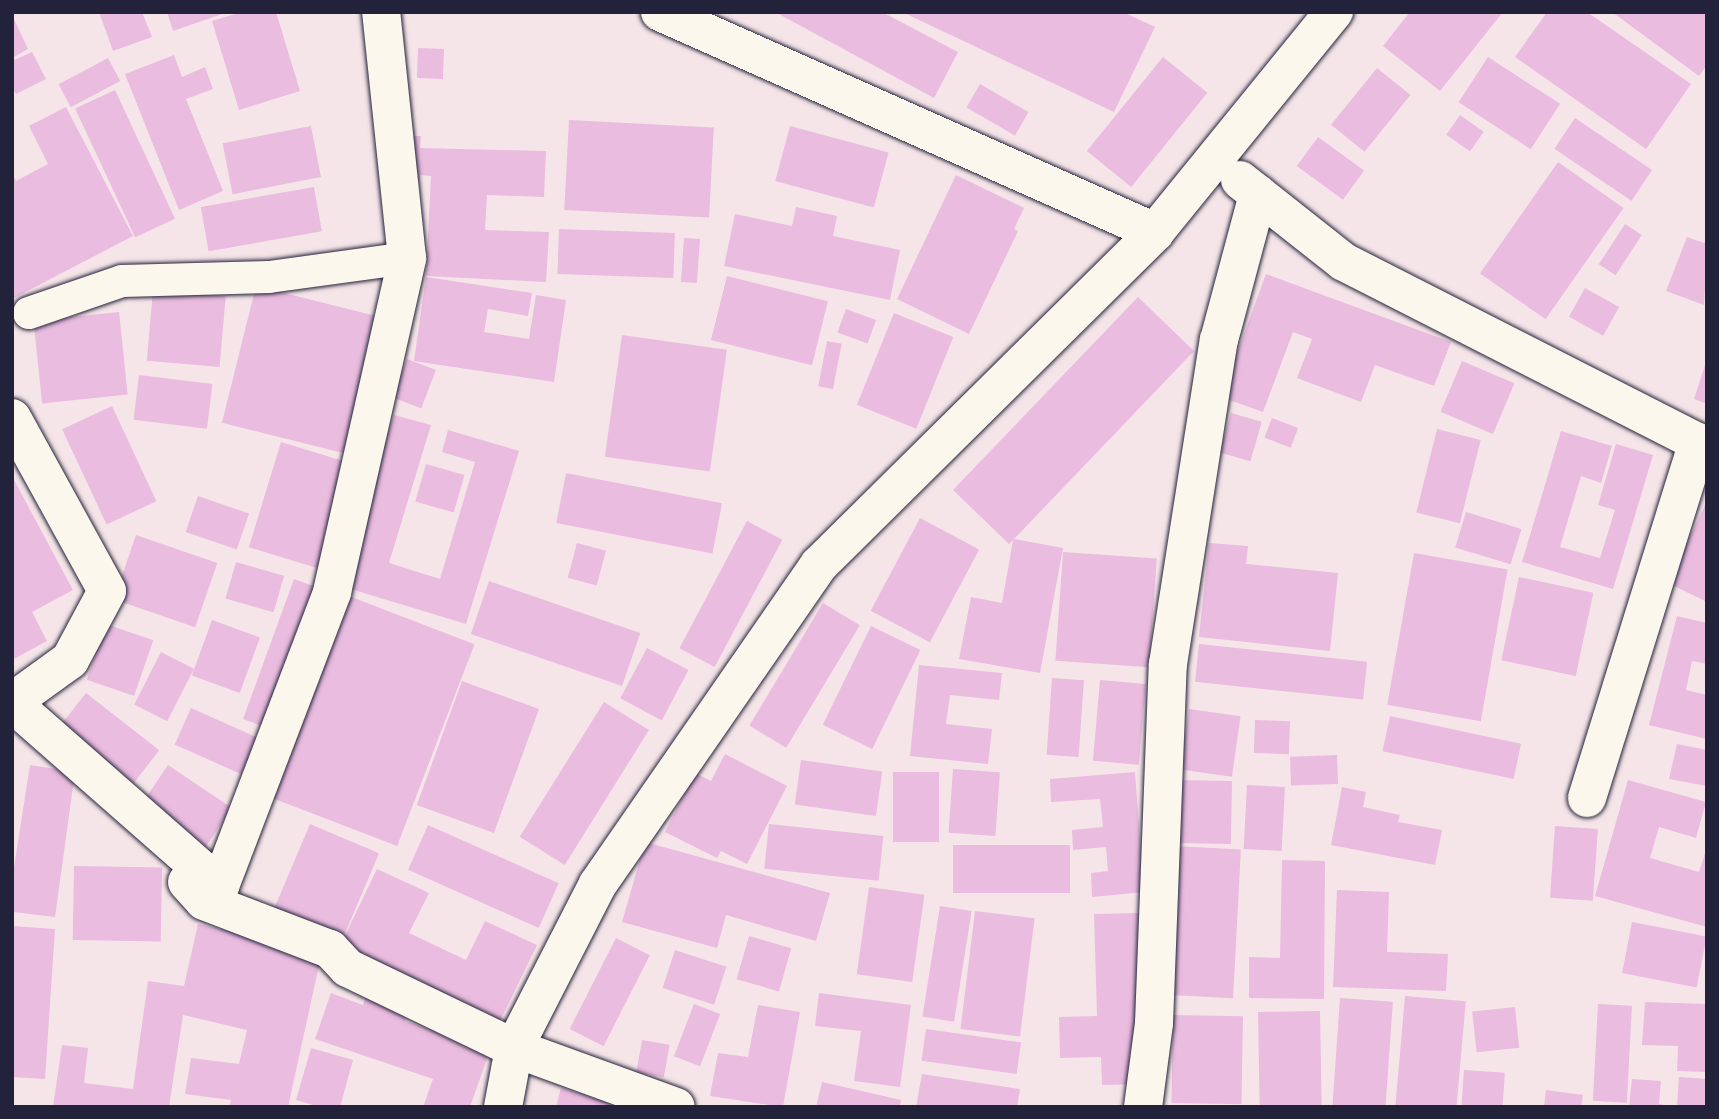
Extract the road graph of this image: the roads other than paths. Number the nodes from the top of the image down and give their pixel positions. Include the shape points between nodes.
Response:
1 (381, 12) edge
2 (660, 12) edge
3 (1334, 12) edge
4 (1215, 159) junction
5 (1258, 194) junction
6 (1155, 232) junction
7 (407, 258) junction
8 (29, 313) dead end
9 (12, 418) edge
10 (1702, 444) edge
11 (12, 702) edge
12 (1587, 797) dead end
13 (514, 1048) junction
14 (503, 1107) edge
15 (676, 1107) edge
16 (1143, 1107) edge

1 - 7 street
2 - 6 street
3 - 4 street
4 - 5 street
4 - 6 street
5 - 10 street via 1344,262
5 - 16 street via 1219,340 1168,664 1154,1023
6 - 13 street via 820,565 598,884
7 - 8 lane via 269,277 121,281
7 - 13 street via 332,592 220,886 12,703 92,779 204,901 330,949 348,968
9 - 11 street via 107,591 70,660
10 - 12 street
13 - 14 street
13 - 15 street

